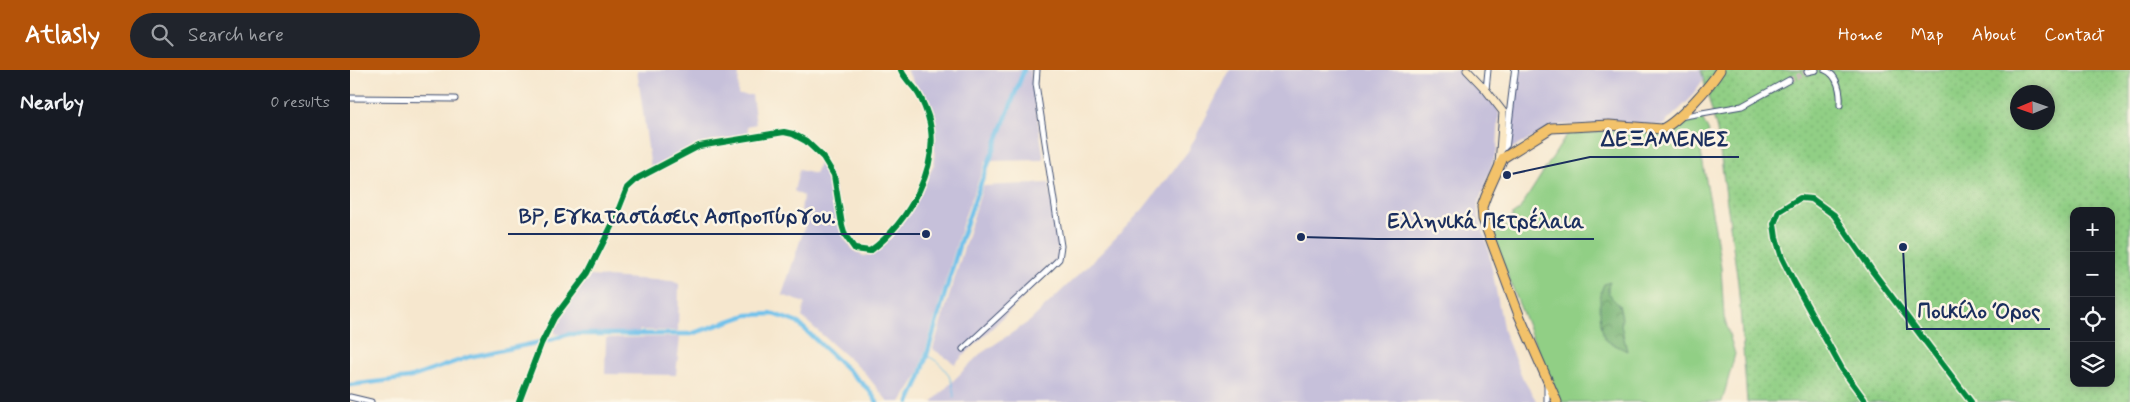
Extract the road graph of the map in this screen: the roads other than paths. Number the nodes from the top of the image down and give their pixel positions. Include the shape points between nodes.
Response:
1 (901, 70) edge
2 (1037, 70) edge
3 (1467, 70) edge
4 (1488, 70) edge
5 (1515, 70) edge
6 (1714, 70) edge
7 (1720, 70) edge
8 (1816, 70) edge
9 (1825, 70) edge
10 (1807, 72) dead end
11 (1789, 80) tunnel mouth
12 (1486, 90) junction
13 (1701, 92) junction
14 (350, 98) edge
15 (455, 99) dead end
16 (1840, 105) dead end
17 (1679, 116) junction
18 (1500, 151) junction
19 (1499, 164) junction
20 (963, 349) dead end
21 (1547, 380) junction
22 (350, 397) edge
23 (371, 402) edge
24 (519, 402) edge
25 (1547, 402) edge
26 (1558, 402) edge
27 (1866, 402) edge
28 (1971, 402) edge

1 - 24 street via 920,97 928,117 932,158 920,189 880,243 870,251 862,251 851,244 842,225 834,174 820,153 797,135 775,133 705,144 643,175 627,188 588,273 554,318
2 - 20 street via 1036,84 1060,255
3 - 12 main road
4 - 12 street
5 - 18 street via 1506,144
6 - 13 highway
7 - 13 highway
8 - 10 street
9 - 16 street via 1836,80
11 - 17 street via 1742,106
12 - 18 main road via 1502,112
13 - 17 highway
14 - 15 street
17 - 19 highway via 1668,126 1655,130 1609,125 1551,128 1510,152
18 - 19 main road
19 - 21 highway via 1482,208 1483,219
21 - 25 street
21 - 26 highway
22 - 23 street
27 - 28 street via 1842,369 1782,258 1776,238 1774,224 1780,211 1806,197 1830,211

